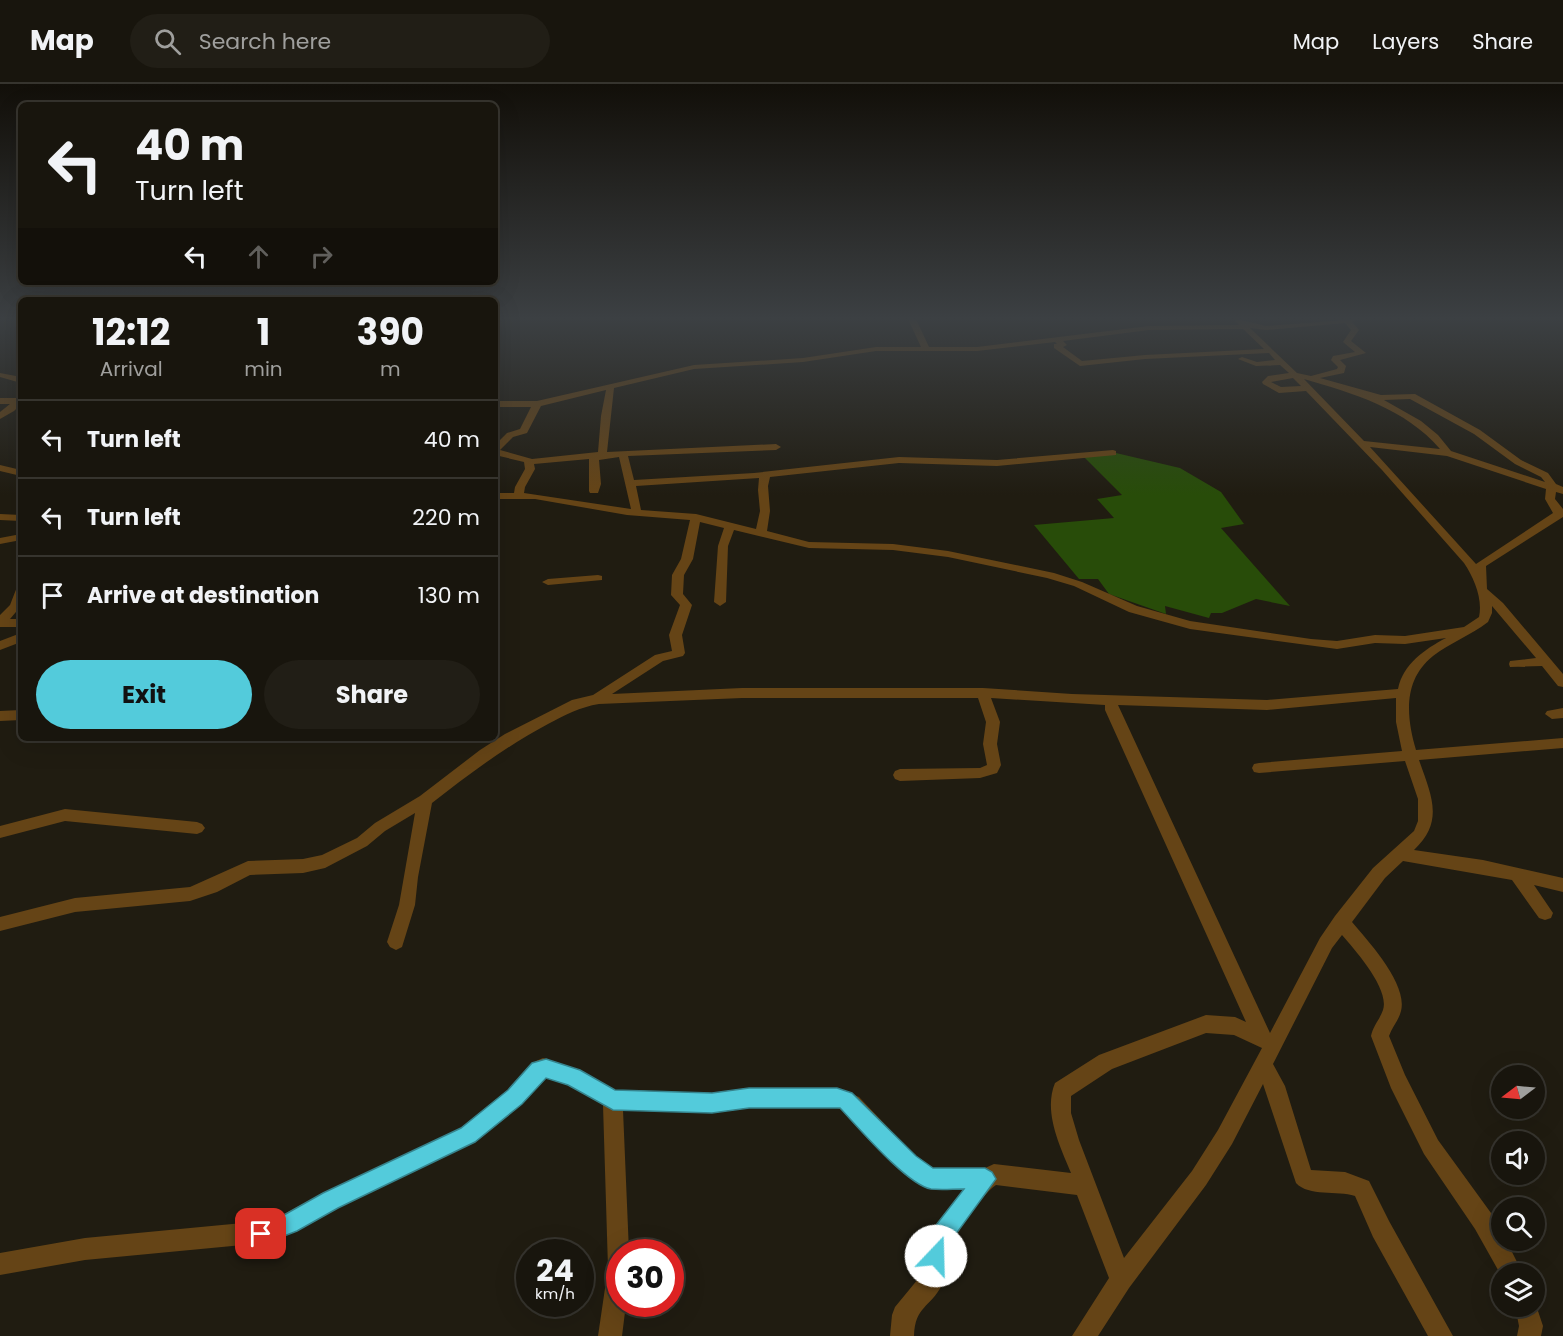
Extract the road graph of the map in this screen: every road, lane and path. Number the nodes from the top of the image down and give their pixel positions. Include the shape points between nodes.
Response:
1 (650, 377) edge
2 (1276, 377) edge
3 (1300, 377) edge
4 (1327, 377) edge
5 (1310, 383) junction
6 (609, 387) junction
7 (1356, 393) junction
8 (0, 401) edge
9 (17, 403) edge
10 (498, 404) edge
11 (537, 404) junction
12 (0, 416) edge
13 (1361, 443) junction
14 (776, 447) dead end
15 (498, 448) edge
16 (498, 452) edge
17 (624, 453) junction
18 (1113, 453) dead end
19 (1448, 453) junction
20 (600, 455) junction
21 (530, 462) junction
22 (0, 468) edge
23 (18, 472) edge
24 (767, 474) junction
25 (632, 483) junction
26 (1556, 488) edge
27 (594, 491) dead end
28 (498, 496) edge
29 (519, 496) junction
30 (637, 513) junction
31 (1561, 513) edge
32 (0, 517) edge
33 (696, 517) junction
34 (18, 518) edge
35 (730, 526) junction
36 (764, 535) junction
37 (18, 538) edge
38 (0, 541) edge
39 (598, 578) dead end
40 (548, 582) dead end
41 (1479, 582) junction
42 (18, 598) edge
43 (720, 602) dead end
44 (0, 623) edge
45 (18, 623) edge
46 (1470, 630) junction
47 (18, 638) edge
48 (3, 646) edge
49 (1545, 662) junction
50 (1515, 664) dead end
51 (1563, 683) edge
52 (982, 693) junction
53 (1403, 693) junction
54 (1111, 700) junction
55 (588, 701) junction
56 (18, 715) edge
57 (0, 716) edge
58 (1563, 744) edge
59 (1412, 755) junction
60 (1259, 768) dead end
61 (900, 775) dead end
62 (425, 800) junction
63 (197, 828) dead end
64 (0, 832) edge
65 (1400, 854) junction
66 (1517, 874) junction
67 (1563, 885) edge
68 (1545, 913) dead end
69 (1341, 921) junction
70 (0, 924) edge
71 (396, 942) dead end
72 (1268, 1042) junction
73 (1263, 1065) junction
74 (613, 1100) junction
75 (985, 1179) junction
76 (1088, 1191) junction
77 (1506, 1263) edge
78 (0, 1264) edge
79 (1121, 1280) junction
80 (1529, 1317) edge
81 (609, 1336) edge
82 (902, 1336) edge
83 (1084, 1336) edge
84 (1441, 1336) edge
85 (1528, 1336) edge

1 - 6 street
2 - 5 street via 1267,382 1279,390
3 - 5 street
4 - 5 street
5 - 7 street
5 - 13 street
6 - 11 street
6 - 20 street via 611,395 604,417 606,436
7 - 19 street via 1422,426
7 - 26 street via 1381,398 1412,396 1545,475
8 - 9 street
9 - 12 street
10 - 11 street
11 - 15 street via 524,430 510,435
13 - 19 street
13 - 41 street via 1454,544
14 - 17 street
16 - 21 street
17 - 20 street
17 - 25 street
18 - 24 street via 997,463 899,460
19 - 26 street
20 - 21 street
20 - 27 street via 594,459
21 - 29 street
22 - 23 street
24 - 25 street
24 - 36 street via 763,481 765,509 760,525
25 - 30 street
26 - 31 street via 1550,499
28 - 29 street
29 - 30 street
30 - 33 street
31 - 41 street via 1482,564
32 - 34 street
33 - 35 street
33 - 55 street via 687,559 678,574 677,595 686,605 676,627 674,643 679,652 659,658
35 - 36 street
35 - 43 street via 723,546
36 - 46 street via 809,545 893,547 948,554 1059,578 1133,609 1191,625 1311,643 1405,640
37 - 38 street
39 - 40 street
41 - 46 street via 1487,615
41 - 49 street
42 - 44 street
44 - 45 street
46 - 53 street via 1428,654 1406,677
47 - 48 street
49 - 50 street
49 - 51 street
52 - 54 street
52 - 55 street via 742,693
52 - 61 street via 993,722 992,769 980,773
53 - 54 street via 1267,705
53 - 59 street via 1401,712
54 - 72 street via 1112,710
55 - 62 street via 574,704 502,744
56 - 57 street
58 - 59 street
59 - 60 street
59 - 65 street via 1427,811 1420,835
62 - 70 street via 362,842 320,863 248,868 190,894 75,905
62 - 71 street via 407,905
63 - 64 street via 65,815
65 - 66 street
65 - 69 street
66 - 67 street
66 - 68 street
69 - 72 street
69 - 77 street via 1374,964 1392,1001 1392,1011 1380,1036 1398,1081 1440,1163 1483,1221
72 - 73 street
72 - 76 street via 1235,1026 1206,1024 1106,1062 1062,1089 1062,1116
73 - 79 street via 1199,1178
73 - 84 street via 1275,1086 1303,1176 1307,1180 1345,1182 1362,1188 1381,1230
74 - 75 street via 712,1103 749,1098 837,1098 852,1104 908,1163 930,1178
74 - 78 street via 573,1077 541,1068 515,1097 468,1135 330,1200 275,1231 85,1249
74 - 81 street via 619,1269
75 - 76 street via 1005,1174 1081,1183
75 - 82 street via 944,1232 934,1278 903,1315
76 - 79 street
79 - 83 street
80 - 85 street

